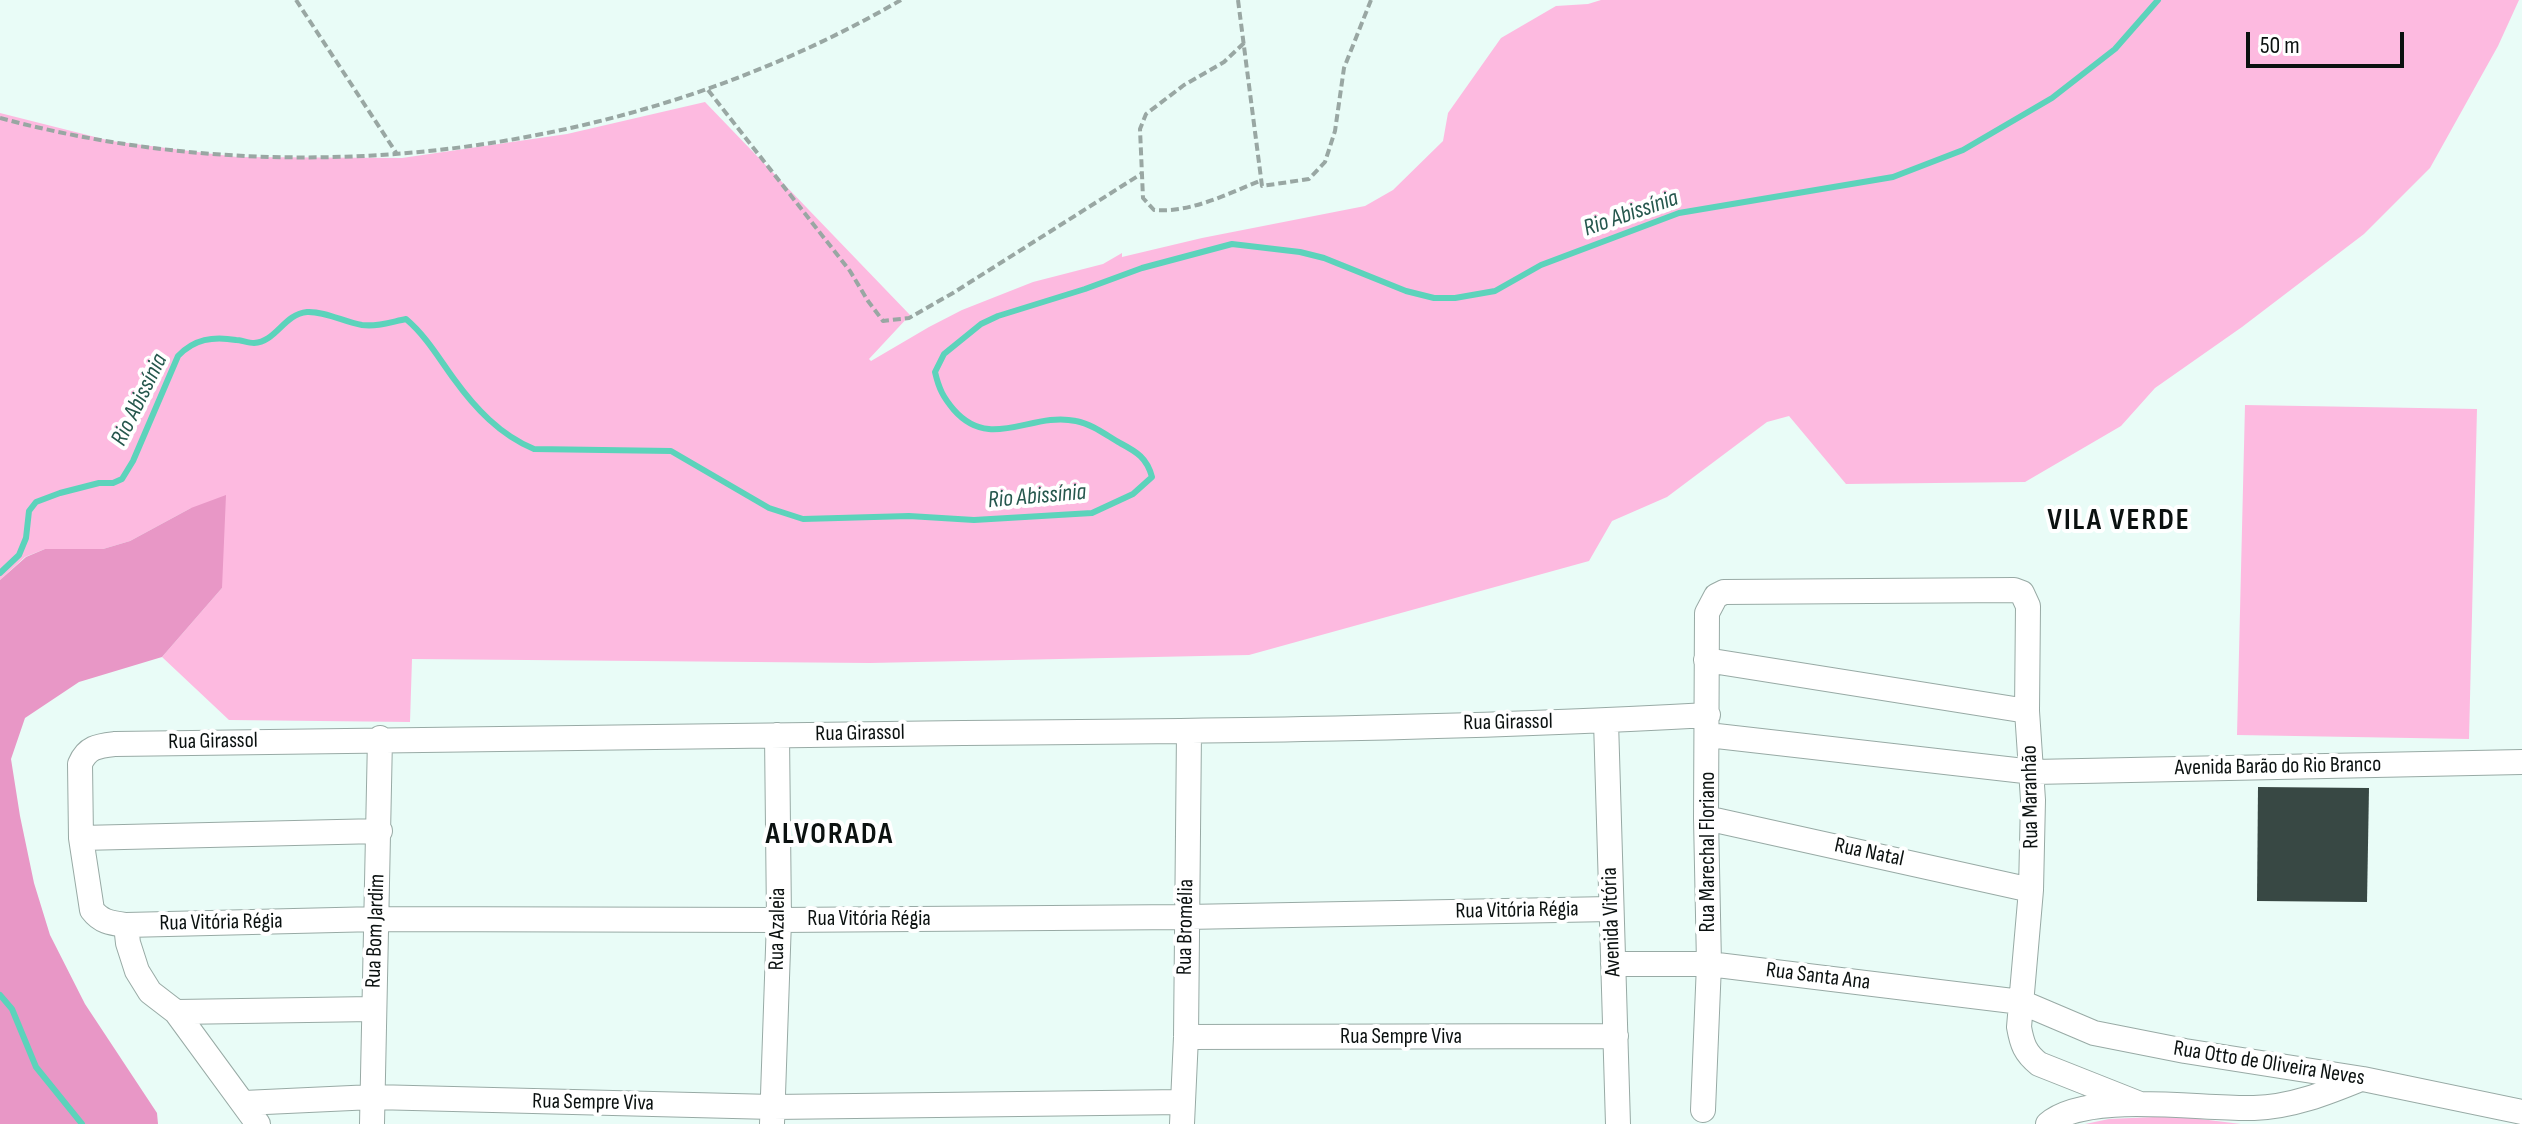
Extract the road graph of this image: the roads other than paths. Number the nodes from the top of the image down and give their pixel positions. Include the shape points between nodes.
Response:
1 (1716, 596) joint
2 (1706, 660) junction
3 (2027, 711) junction
4 (1606, 721) junction
5 (1708, 725) junction
6 (1189, 731) junction
7 (777, 735) junction
8 (380, 738) junction
9 (2522, 762) edge
10 (2033, 772) junction
11 (1706, 818) junction
12 (380, 831) junction
13 (81, 838) junction
14 (2031, 890) junction
15 (1611, 909) junction
16 (1186, 917) junction
17 (378, 919) junction
18 (779, 920) junction
19 (126, 925) junction
20 (1613, 964) junction
21 (1709, 964) junction
22 (2021, 1002) junction
23 (373, 1009) junction
24 (176, 1012) junction
25 (1616, 1036) junction
26 (1186, 1037) junction
27 (2363, 1079) junction
28 (373, 1097) junction
29 (244, 1103) junction
30 (2140, 1104) junction
31 (1703, 1110) dead end
32 (2522, 1112) edge
33 (1183, 1113) edge
34 (773, 1115) edge
35 (258, 1124) edge
36 (372, 1124) edge
37 (1618, 1124) edge
38 (2048, 1124) edge

1 - 2 street, Rua Marechal Floriano via 1707,613
1 - 3 street, Rua Maranhão via 2014,590 2022,593 2028,606
2 - 3 street
2 - 5 street, Rua Marechal Floriano
3 - 10 street, Rua Maranhão
4 - 5 street, Rua Girassol
4 - 6 street, Rua Girassol
4 - 15 street, Avenida Vitória
5 - 10 street, Avenida Barão do Rio Branco
5 - 11 street, Rua Marechal Floriano
6 - 7 street, Rua Girassol
6 - 16 street, Rua Bromélia
7 - 8 street, Rua Girassol
7 - 18 street, Rua Azaleia
8 - 12 street, Rua Bom Jardim
8 - 13 street, Rua Girassol via 96,747 80,764
9 - 10 street, Avenida Barão do Rio Branco
10 - 14 street, Rua Maranhão
11 - 14 street, Rua Natal
11 - 21 street, Rua Marechal Floriano
12 - 13 street
12 - 17 street, Rua Bom Jardim
13 - 19 street via 92,910 106,923
14 - 22 street, Rua Maranhão
15 - 16 street, Rua Vitória Régia
15 - 20 street, Avenida Vitória
16 - 18 street, Rua Vitória Régia
16 - 26 street, Rua Bromélia
17 - 18 street, Rua Vitória Régia
17 - 19 street, Rua Vitória Régia
17 - 23 street, Rua Bom Jardim
18 - 34 street, Rua Azaleia
19 - 24 street via 137,971 150,992
20 - 21 street, Rua Santa Ana
20 - 25 street, Avenida Vitória
21 - 22 street, Rua Santa Ana
21 - 31 street, Rua Marechal Floriano
22 - 27 street, Rua Otto de Oliveira Neves via 2094,1033
22 - 30 street, Rua Maranhão via 2019,1027 2028,1056
23 - 24 street
23 - 28 street, Rua Bom Jardim
24 - 29 street
25 - 26 street, Rua Sempre Viva
25 - 37 street, Avenida Vitória
26 - 33 street, Rua Bromélia
27 - 30 street via 2315,1098 2256,1108
27 - 32 street, Rua Otto de Oliveira Neves
28 - 29 street, Rua Sempre Viva
28 - 34 street, Rua Sempre Viva
28 - 36 street, Rua Bom Jardim
29 - 35 street
30 - 38 street via 2074,1111
33 - 34 street, Rua Sempre Viva

